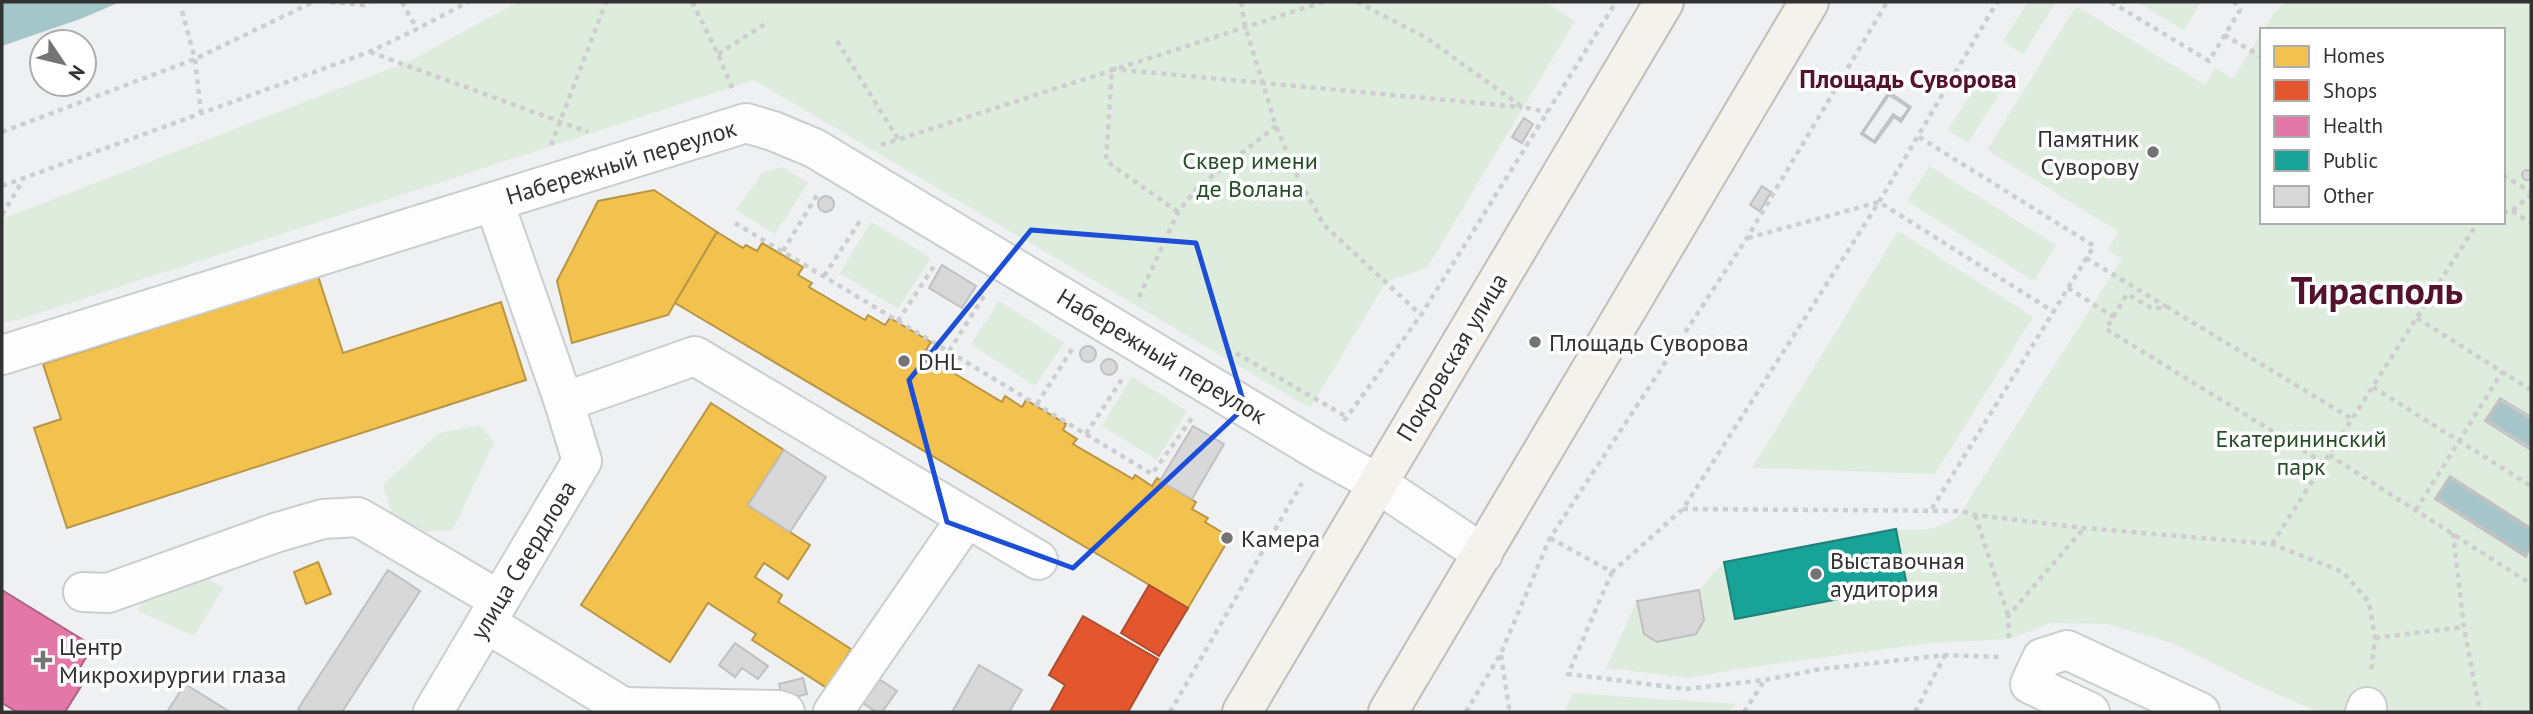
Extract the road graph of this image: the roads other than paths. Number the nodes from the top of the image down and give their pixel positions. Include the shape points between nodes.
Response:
1 (1664, 2) edge
2 (1809, 2) edge
3 (746, 123) junction
4 (494, 202) junction
5 (2, 355) edge
6 (564, 402) junction
7 (1377, 483) junction
8 (966, 519) junction
9 (1483, 554) junction
10 (1038, 560) dead end
11 (83, 592) dead end
12 (493, 612) junction
13 (622, 710) edge
14 (433, 712) edge
15 (785, 712) edge
16 (834, 712) edge
17 (1242, 712) edge
18 (1388, 712) edge
19 (2090, 712) edge
20 (2200, 712) edge

1 - 7 main road, Покровская улица
2 - 9 main road
3 - 4 street
3 - 4 street, Набережный переулок
3 - 7 street, Набережный переулок via 814,148
4 - 5 street, Набережный переулок
4 - 6 street, улица Свердлова
6 - 8 street via 695,356
6 - 12 street, улица Свердлова via 582,461
7 - 9 street, Набережный переулок
7 - 17 main road, Покровская улица
8 - 10 street
8 - 16 street
9 - 18 main road
11 - 12 street via 108,593 323,519 358,517
12 - 13 street
12 - 14 street, улица Свердлова
13 - 15 street
19 - 20 street via 2029,684 2030,658 2067,650

